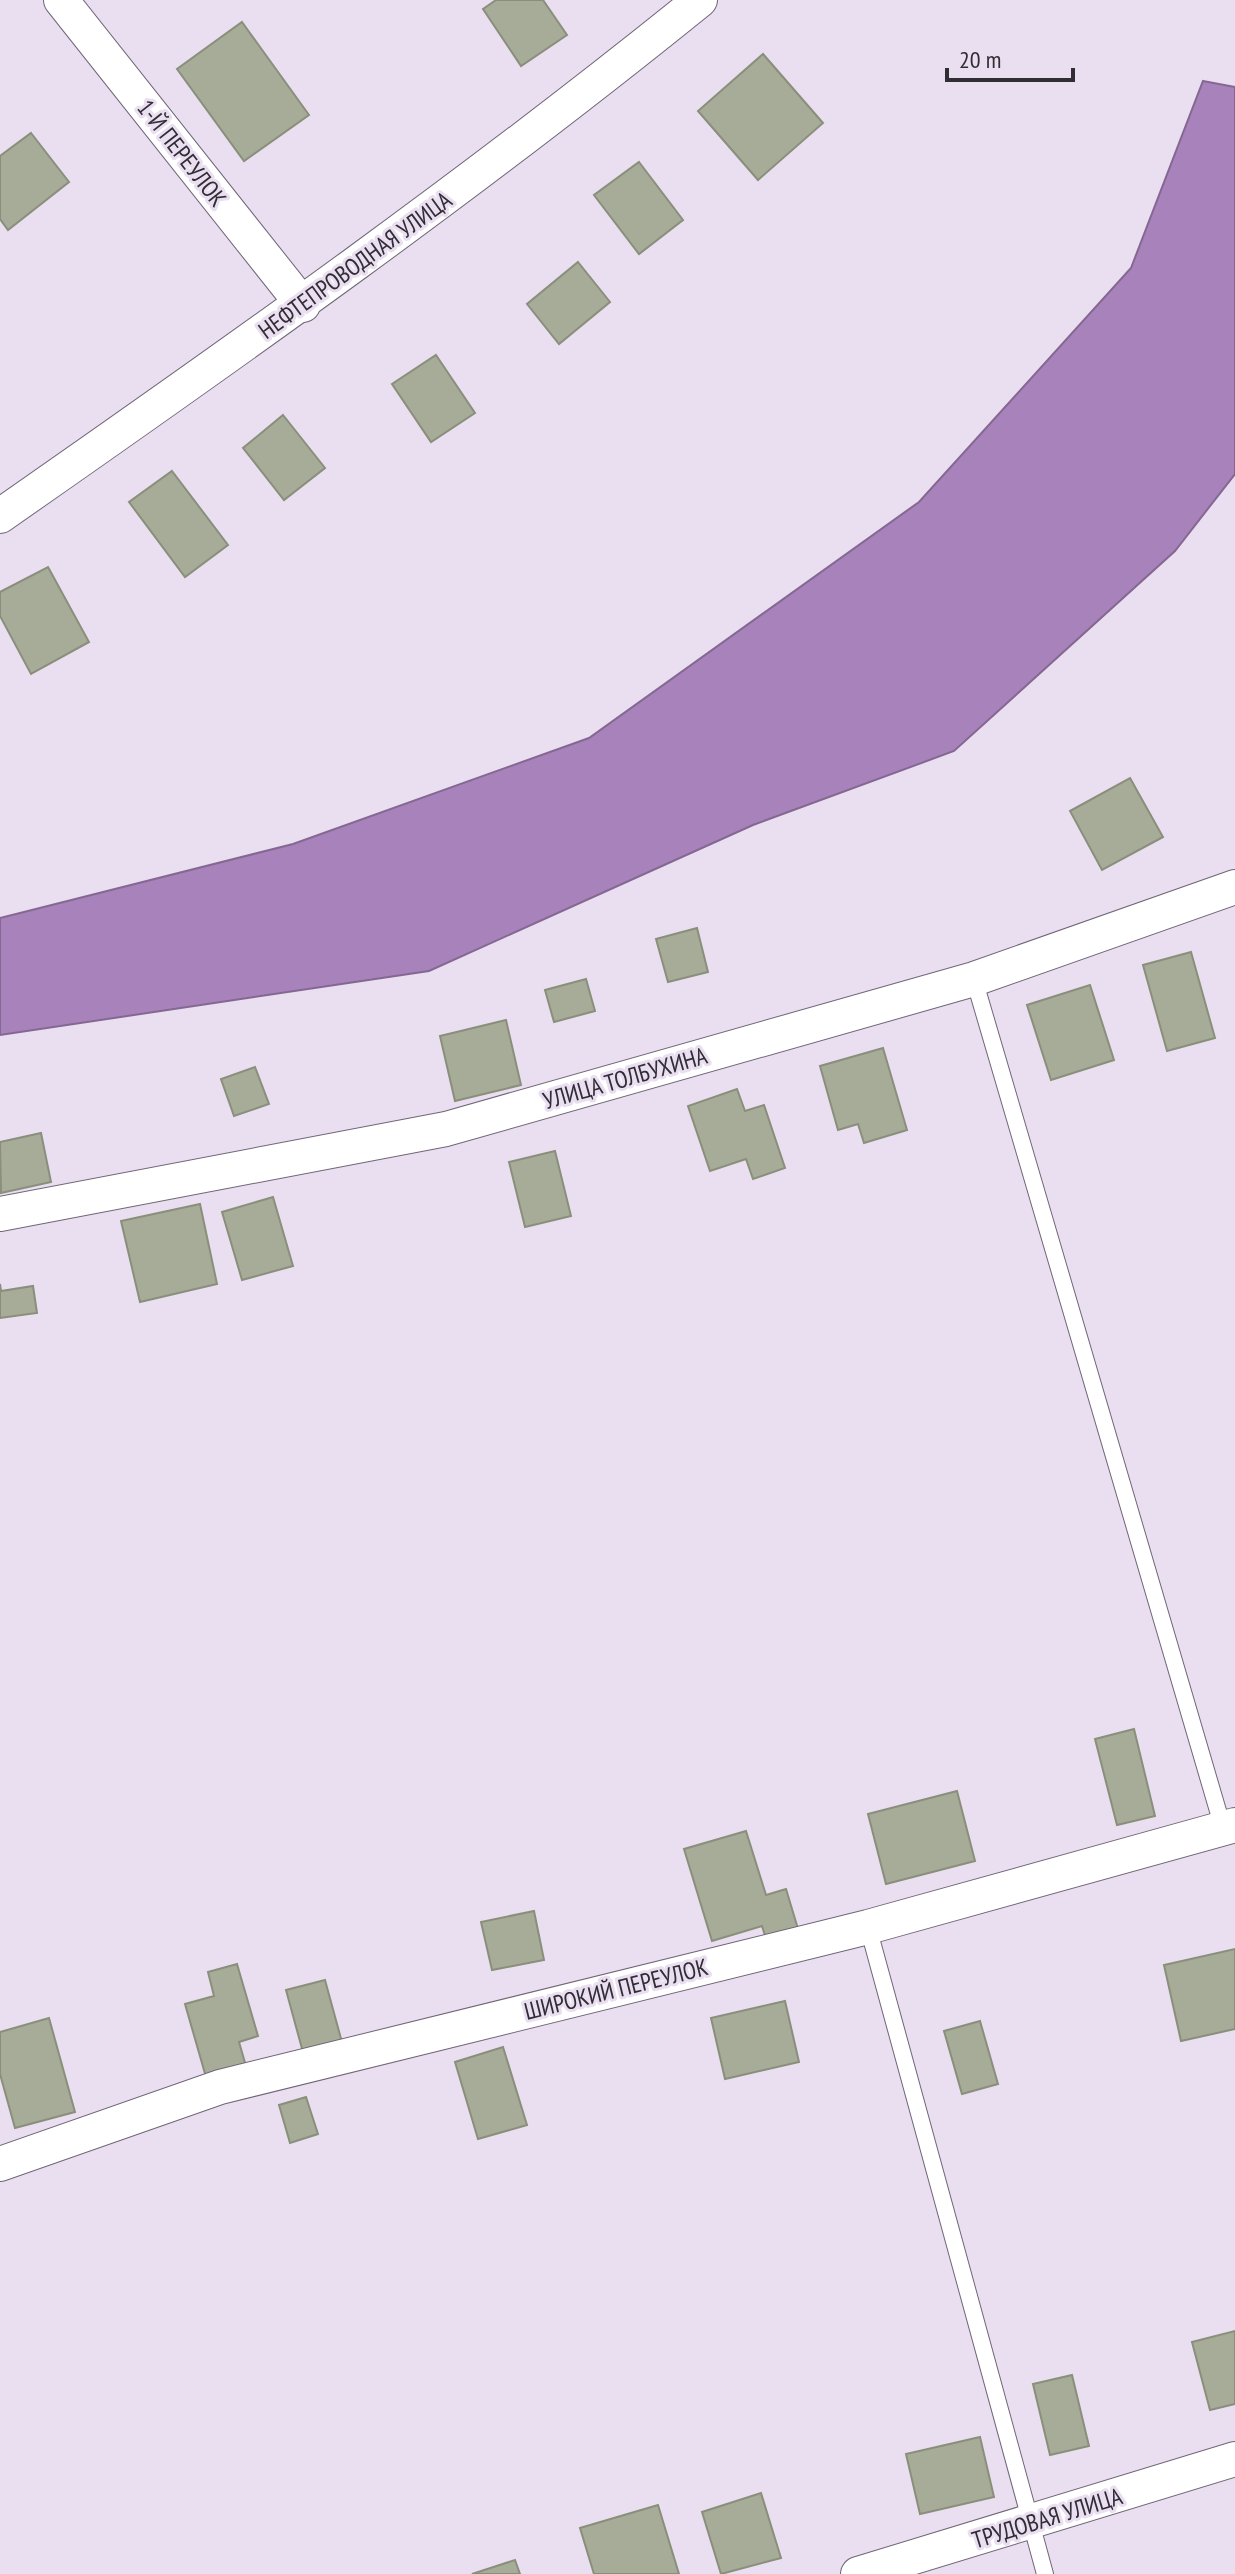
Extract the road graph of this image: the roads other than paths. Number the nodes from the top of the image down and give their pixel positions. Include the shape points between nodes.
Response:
1 (61, 0) edge
2 (700, 0) edge
3 (303, 305) junction
4 (0, 516) edge
5 (1235, 887) edge
6 (974, 979) junction
7 (0, 1214) edge
8 (1229, 1826) edge
9 (868, 1927) junction
10 (0, 2164) edge
11 (1235, 2459) edge
12 (1031, 2523) junction
13 (858, 2574) edge
14 (1045, 2574) edge

1 - 3 street, 1-Й ПЕРЕУЛОК
2 - 3 street, НЕФТЕПРОВОДНАЯ УЛИЦА via 550,122
3 - 4 street, НЕФТЕПРОВОДНАЯ УЛИЦА
5 - 6 street, УЛИЦА ТОЛБУХИНА
6 - 7 street, УЛИЦА ТОЛБУХИНА via 446,1129
6 - 8 lane
8 - 9 street, ШИРОКИЙ ПЕРЕУЛОК
9 - 10 street, ШИРОКИЙ ПЕРЕУЛОК via 220,2087
9 - 12 lane
11 - 12 street, ТРУДОВАЯ УЛИЦА
12 - 13 street, ТРУДОВАЯ УЛИЦА
12 - 14 lane

